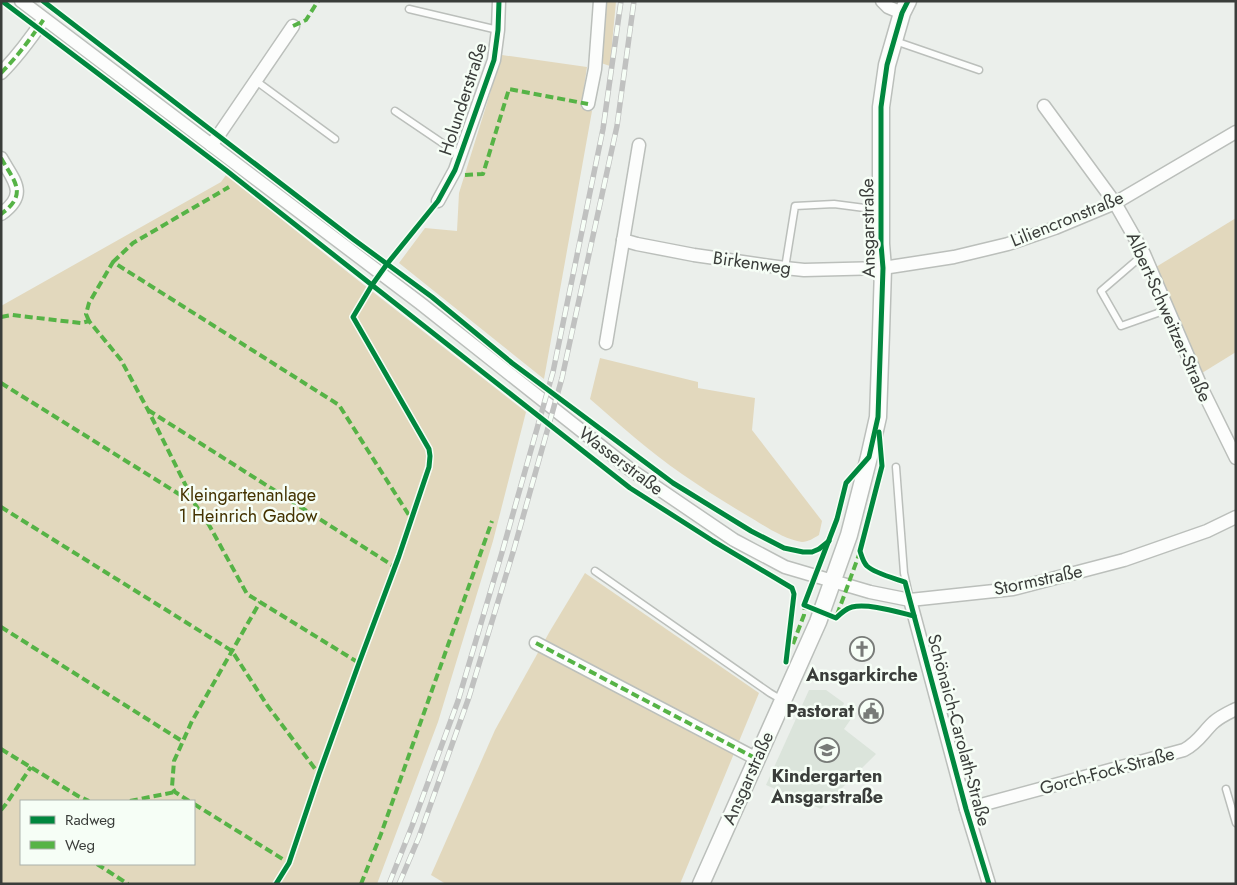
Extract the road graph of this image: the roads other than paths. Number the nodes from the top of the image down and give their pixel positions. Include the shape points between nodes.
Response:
1 (21, 1) edge
2 (499, 1) edge
3 (600, 1) edge
4 (882, 1) edge
5 (905, 7) edge
6 (408, 10) dead end
7 (44, 19) junction
8 (294, 26) dead end
9 (498, 30) junction
10 (894, 41) junction
11 (978, 70) dead end
12 (1, 73) edge
13 (256, 81) junction
14 (588, 104) dead end
15 (1044, 106) dead end
16 (395, 111) dead end
17 (1236, 132) edge
18 (335, 139) dead end
19 (211, 145) junction
20 (639, 145) dead end
21 (460, 155) junction
22 (1, 158) edge
23 (438, 201) dead end
24 (1115, 203) junction
25 (881, 210) junction
26 (1, 214) edge
27 (623, 240) junction
28 (1144, 254) junction
29 (784, 268) junction
30 (883, 268) junction
31 (1168, 309) junction
32 (606, 343) dead end
33 (1236, 458) edge
34 (896, 467) dead end
35 (1236, 517) edge
36 (595, 571) dead end
37 (833, 582) junction
38 (910, 600) junction
39 (536, 643) dead end
40 (783, 701) junction
41 (1236, 709) edge
42 (757, 759) junction
43 (1226, 789) dead end
44 (966, 809) junction
45 (1236, 823) edge
46 (701, 884) edge
47 (989, 884) edge

1 - 7 street, Wasserstraße
2 - 9 street, Holunderstraße
3 - 14 street via 595,69
4 - 5 street via 888,7
5 - 10 street, Ansgarstraße
6 - 9 lane
7 - 12 street
7 - 19 street, Wasserstraße
8 - 13 street
9 - 21 street, Holunderstraße via 494,60
10 - 11 lane
10 - 25 street, Ansgarstraße via 881,107
13 - 18 lane
13 - 19 street
15 - 24 street, Albert-Schweitzer-Straße
16 - 21 lane
17 - 24 street, Liliencronstraße
19 - 37 street, Wasserstraße via 420,303 631,470 734,540 785,567
20 - 27 street
21 - 23 street, Holunderstraße
22 - 26 street via 18,192
24 - 28 street, Albert-Schweitzer-Straße
24 - 30 street, Liliencronstraße via 1008,244 954,257
25 - 29 lane via 834,204 795,206
25 - 30 street, Ansgarstraße
27 - 29 street, Birkenweg via 694,255
27 - 32 street
28 - 31 street, Albert-Schweitzer-Straße
28 - 31 lane via 1101,291 1121,326
29 - 30 street, Birkenweg
30 - 37 street, Ansgarstraße via 878,417 849,535
31 - 33 street, Albert-Schweitzer-Straße
34 - 38 lane, Schönaich-Carolath-Straße via 904,574
35 - 38 street, Stormstraße via 1208,531 1124,560 1013,589
36 - 40 lane
37 - 38 street, Stormstraße
37 - 40 street, Ansgarstraße
38 - 44 street, Schönaich-Carolath-Straße
39 - 42 street
40 - 42 street, Ansgarstraße
41 - 44 street, Gorch-Fock-Straße via 1213,723 1184,750
42 - 46 street, Ansgarstraße
43 - 45 lane
44 - 47 street, Schönaich-Carolath-Straße

